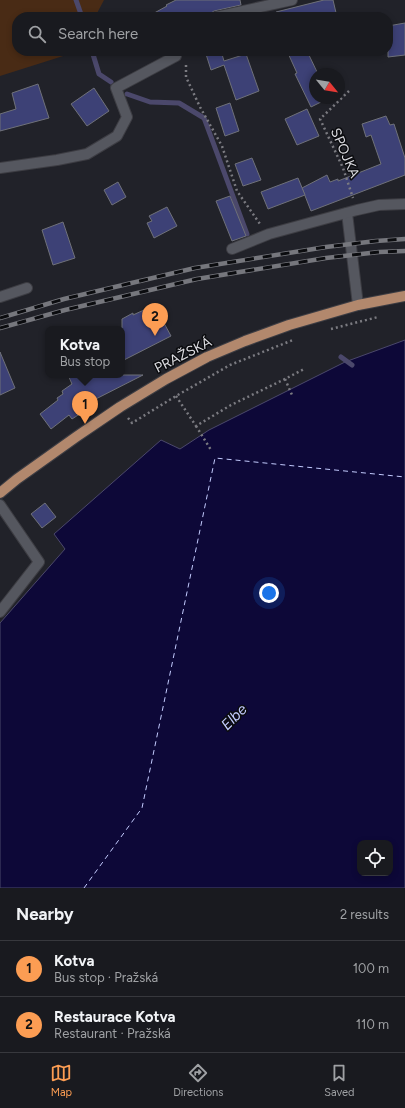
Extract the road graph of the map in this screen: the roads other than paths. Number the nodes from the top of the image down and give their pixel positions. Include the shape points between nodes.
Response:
1 (292, 0) edge
2 (238, 12) edge
3 (176, 56) edge
4 (0, 168) edge
5 (405, 204) edge
6 (347, 213) junction
7 (232, 249) dead end
8 (27, 288) dead end
9 (405, 296) edge
10 (0, 297) edge
11 (358, 304) junction
12 (0, 494) edge
13 (0, 505) edge
14 (0, 612) edge

1 - 2 street
3 - 4 street via 116,88 126,117 117,136 87,154
5 - 6 street via 379,204
6 - 7 street via 269,234
6 - 11 street
8 - 10 street
9 - 11 main road, PRAŽSKÁ
11 - 12 main road, PRAŽSKÁ via 245,341 166,378 76,437
13 - 14 street via 39,562

